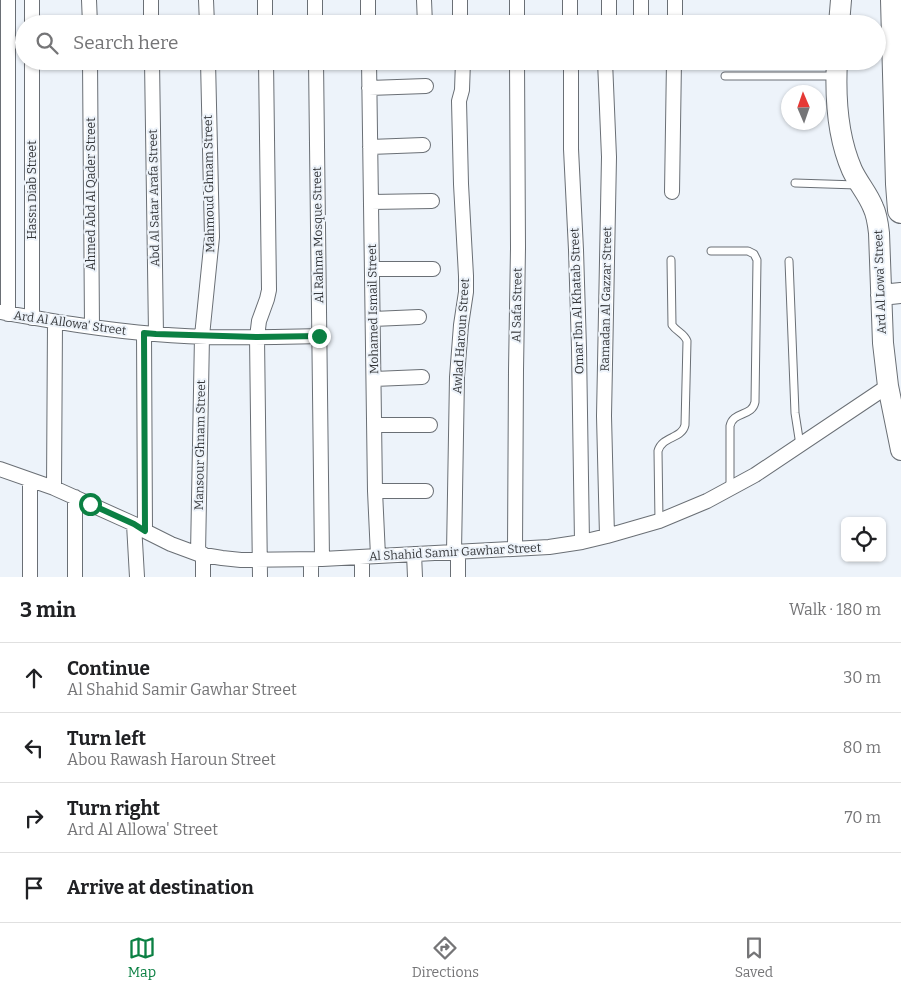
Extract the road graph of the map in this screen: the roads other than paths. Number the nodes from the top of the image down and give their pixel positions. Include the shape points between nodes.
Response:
1 (8, 0) edge
2 (32, 0) edge
3 (89, 0) edge
4 (151, 0) edge
5 (206, 0) edge
6 (265, 0) edge
7 (315, 0) edge
8 (368, 0) edge
9 (424, 0) edge
10 (460, 0) edge
11 (517, 0) edge
12 (570, 0) edge
13 (609, 0) edge
14 (641, 0) edge
15 (675, 0) edge
16 (841, 0) edge
17 (894, 0) edge
18 (32, 15) edge
19 (90, 15) edge
20 (151, 15) edge
21 (207, 15) edge
22 (265, 15) edge
23 (315, 15) edge
24 (368, 15) edge
25 (425, 15) edge
26 (460, 15) edge
27 (517, 15) edge
28 (570, 15) edge
29 (609, 15) edge
30 (640, 15) edge
31 (675, 15) edge
32 (840, 15) edge
33 (32, 70) edge
34 (90, 70) edge
35 (152, 70) edge
36 (208, 70) edge
37 (266, 70) edge
38 (316, 70) edge
39 (369, 70) edge
40 (463, 70) edge
41 (517, 70) edge
42 (570, 70) edge
43 (605, 70) edge
44 (674, 70) edge
45 (821, 70) edge
46 (837, 70) edge
47 (725, 76) dead end
48 (426, 86) dead end
49 (369, 88) junction
50 (422, 145) dead end
51 (370, 147) junction
52 (795, 183) dead end
53 (860, 185) junction
54 (672, 192) dead end
55 (432, 201) dead end
56 (371, 202) junction
57 (901, 210) edge
58 (711, 251) dead end
59 (671, 260) dead end
60 (789, 261) dead end
61 (372, 269) junction
62 (432, 269) dead end
63 (901, 293) edge
64 (880, 295) junction
65 (4, 313) edge
66 (419, 317) dead end
67 (32, 318) junction
68 (373, 319) junction
69 (55, 322) junction
70 (92, 326) junction
71 (150, 334) junction
72 (202, 336) junction
73 (319, 336) junction
74 (257, 337) junction
75 (422, 377) dead end
76 (374, 379) junction
77 (888, 386) junction
78 (374, 425) junction
79 (430, 425) dead end
80 (800, 444) junction
81 (901, 450) edge
82 (0, 469) edge
83 (30, 480) junction
84 (54, 488) junction
85 (730, 488) junction
86 (375, 491) junction
87 (426, 491) dead end
88 (75, 498) junction
89 (659, 521) junction
90 (140, 528) junction
91 (607, 536) junction
92 (582, 542) junction
93 (514, 549) junction
94 (456, 552) junction
95 (201, 554) junction
96 (414, 554) junction
97 (378, 556) junction
98 (362, 557) junction
99 (260, 560) junction
100 (317, 560) junction
101 (30, 577) edge
102 (75, 577) edge
103 (137, 577) edge
104 (203, 577) edge
105 (260, 577) edge
106 (311, 577) edge
107 (362, 577) edge
108 (415, 577) edge
109 (458, 577) edge

1 - 65 street
2 - 18 street
3 - 19 street
4 - 20 street
5 - 21 street
6 - 22 street
7 - 23 street
8 - 24 street
9 - 25 street
10 - 26 street
11 - 27 street
12 - 28 street
13 - 29 street
14 - 30 street
15 - 31 street
16 - 32 street
17 - 57 highway
33 - 67 street, Hassn Diab Street
34 - 70 street, Ahmed Abd Al Qader Street
35 - 71 street, Abd Al Satar Arafa Street
36 - 72 street, Mahmoud Ghnam Street via 212,237
37 - 74 street via 269,290
38 - 73 street, Al Rahma Mosque Street
39 - 49 street, Mohamed Ismail Street
40 - 94 street, Awlad Haroun Street via 458,101 466,276 457,377
41 - 93 street, Al Safa Street
42 - 92 street, Omar Ibn Al Khatab Street
43 - 91 street, Ramadan Al Gazzar Street via 608,157 604,416
44 - 54 street
45 - 47 lane
46 - 53 street, Ard Al Lowa' Street via 841,138
48 - 49 street
49 - 51 street, Mohamed Ismail Street
50 - 51 street
51 - 56 street, Mohamed Ismail Street
52 - 53 lane
53 - 64 street, Ard Al Lowa' Street via 877,220
55 - 56 street
56 - 61 street, Mohamed Ismail Street
58 - 85 lane via 751,252 757,260 755,402 751,410 731,421
59 - 89 lane via 672,325 687,342 685,424 682,432 659,446
60 - 80 lane via 795,413
61 - 62 street
61 - 68 street, Mohamed Ismail Street
63 - 64 street
64 - 77 street, Ard Al Lowa' Street
65 - 67 street, Ard Al Allowa' Street
66 - 68 street
67 - 69 street, Ard Al Allowa' Street
68 - 76 street, Mohamed Ismail Street
69 - 70 street, Ard Al Allowa' Street
69 - 84 street
70 - 71 street, Ard Al Allowa' Street
71 - 72 street, Ard Al Allowa' Street
71 - 90 street, Abd Al Satar Arafa Street
72 - 74 street, Ard Al Allowa' Street
72 - 95 street, Mansour Ghnam Street
73 - 74 street, Ard Al Allowa' Street
73 - 100 street, Al Rahma Mosque Street
74 - 99 street
75 - 76 street
76 - 78 street, Mohamed Ismail Street
77 - 80 street, Al Shahid Samir Gawhar Street
77 - 81 street, Ard Al Lowa' Street
78 - 79 street
78 - 86 street, Mohamed Ismail Street
80 - 85 street, Al Shahid Samir Gawhar Street
82 - 83 street, Al Shahid Samir Gawhar Street
83 - 84 street, Al Shahid Samir Gawhar Street
83 - 101 street
84 - 88 street, Al Shahid Samir Gawhar Street
85 - 89 street, Al Shahid Samir Gawhar Street
86 - 87 street
86 - 97 street, Mohamed Ismail Street
88 - 90 street, Al Shahid Samir Gawhar Street
88 - 102 street
89 - 91 street, Al Shahid Samir Gawhar Street
90 - 95 street, Al Shahid Samir Gawhar Street via 171,544
90 - 103 street, Abd Al Satar Arafa Street
91 - 92 street, Al Shahid Samir Gawhar Street
92 - 93 street, Al Shahid Samir Gawhar Street
93 - 94 street, Al Shahid Samir Gawhar Street
94 - 96 street, Al Shahid Samir Gawhar Street
94 - 109 street, Awlad Haroun Street
95 - 99 street, Al Shahid Samir Gawhar Street
95 - 104 street, Mansour Ghnam Street
96 - 97 street, Al Shahid Samir Gawhar Street
96 - 108 street
97 - 98 street, Al Shahid Samir Gawhar Street
98 - 100 street, Al Shahid Samir Gawhar Street
98 - 107 street
99 - 100 street, Al Shahid Samir Gawhar Street
99 - 105 street
100 - 106 street, Al Rahma Mosque Street

